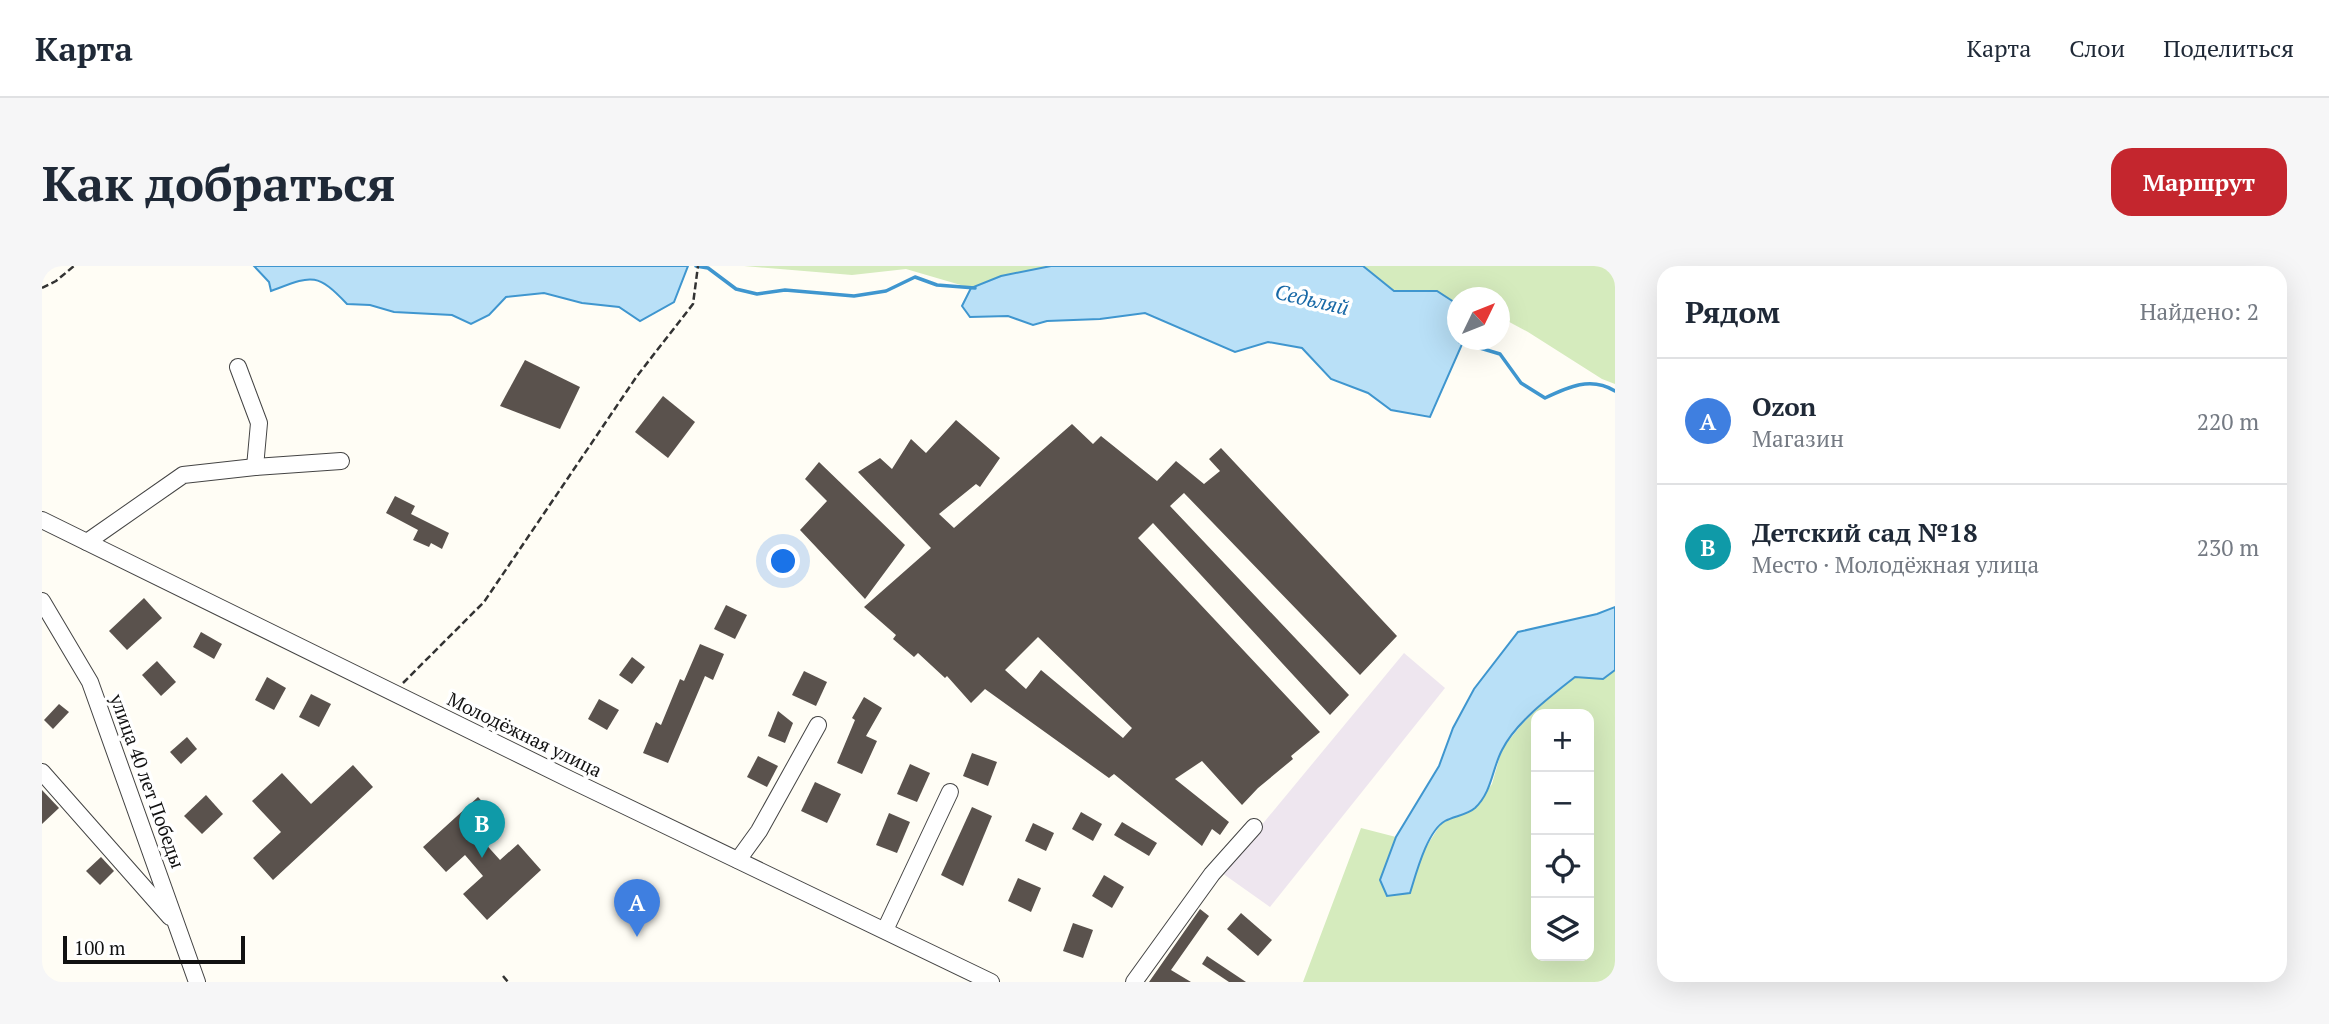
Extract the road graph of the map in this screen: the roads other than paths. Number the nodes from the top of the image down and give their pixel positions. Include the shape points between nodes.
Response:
1 (238, 367) dead end
2 (341, 461) dead end
3 (255, 467) junction
4 (42, 520) edge
5 (87, 542) junction
6 (42, 601) edge
7 (818, 724) dead end
8 (42, 772) edge
9 (950, 792) dead end
10 (1254, 827) dead end
11 (738, 860) junction
12 (176, 923) junction
13 (885, 930) junction
14 (197, 982) edge
15 (991, 982) edge
16 (1134, 982) edge

1 - 3 street via 259,423
2 - 3 street
3 - 5 street via 183,475
4 - 5 street, Молодёжная улица
5 - 11 street, Молодёжная улица
6 - 12 street, улица 40 лет Победы via 90,682
7 - 11 street
8 - 12 street
9 - 13 street
10 - 16 street via 1212,874
11 - 13 street, Молодёжная улица
12 - 14 street, улица 40 лет Победы
13 - 15 street, Молодёжная улица

